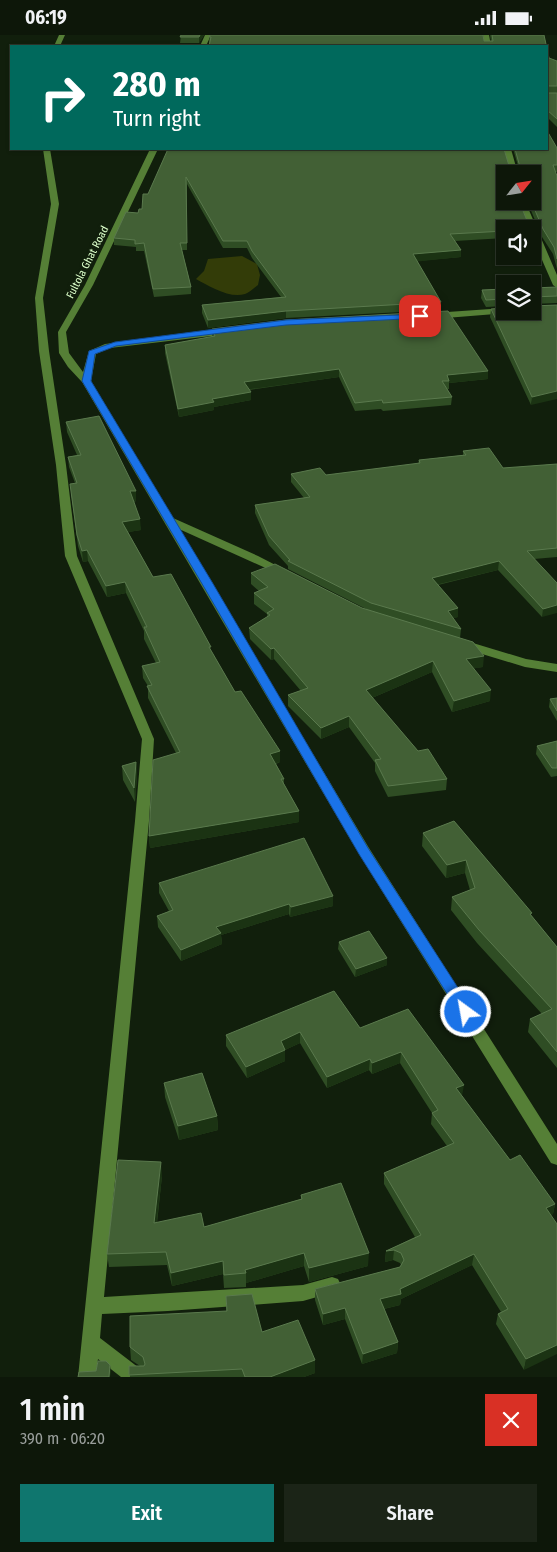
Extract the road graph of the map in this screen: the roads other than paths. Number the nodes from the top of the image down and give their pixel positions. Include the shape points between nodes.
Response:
1 (46, 150) edge
2 (154, 150) edge
3 (507, 150) edge
4 (511, 165) edge
5 (526, 210) edge
6 (557, 285) edge
7 (496, 312) edge
8 (420, 316) edge
9 (238, 329) edge
10 (86, 381) junction
11 (170, 521) junction
12 (297, 580) edge
13 (450, 640) edge
14 (557, 668) edge
15 (555, 1151) edge
16 (348, 1281) edge
17 (93, 1306) junction
18 (90, 1341) junction
19 (86, 1377) edge
20 (136, 1377) edge

1 - 17 street via 55,204 39,299 71,556 148,739
2 - 10 street, Fultola Ghat Road via 90,285 62,332 64,353
3 - 4 street
5 - 6 street
7 - 8 street
9 - 10 street via 108,346 92,353
10 - 11 street, Fultola Ghat Road
11 - 12 street
11 - 15 street, Fultola Ghat Road via 364,851
13 - 14 street via 525,663
16 - 17 street via 303,1293
17 - 18 street
18 - 19 street
18 - 20 street

